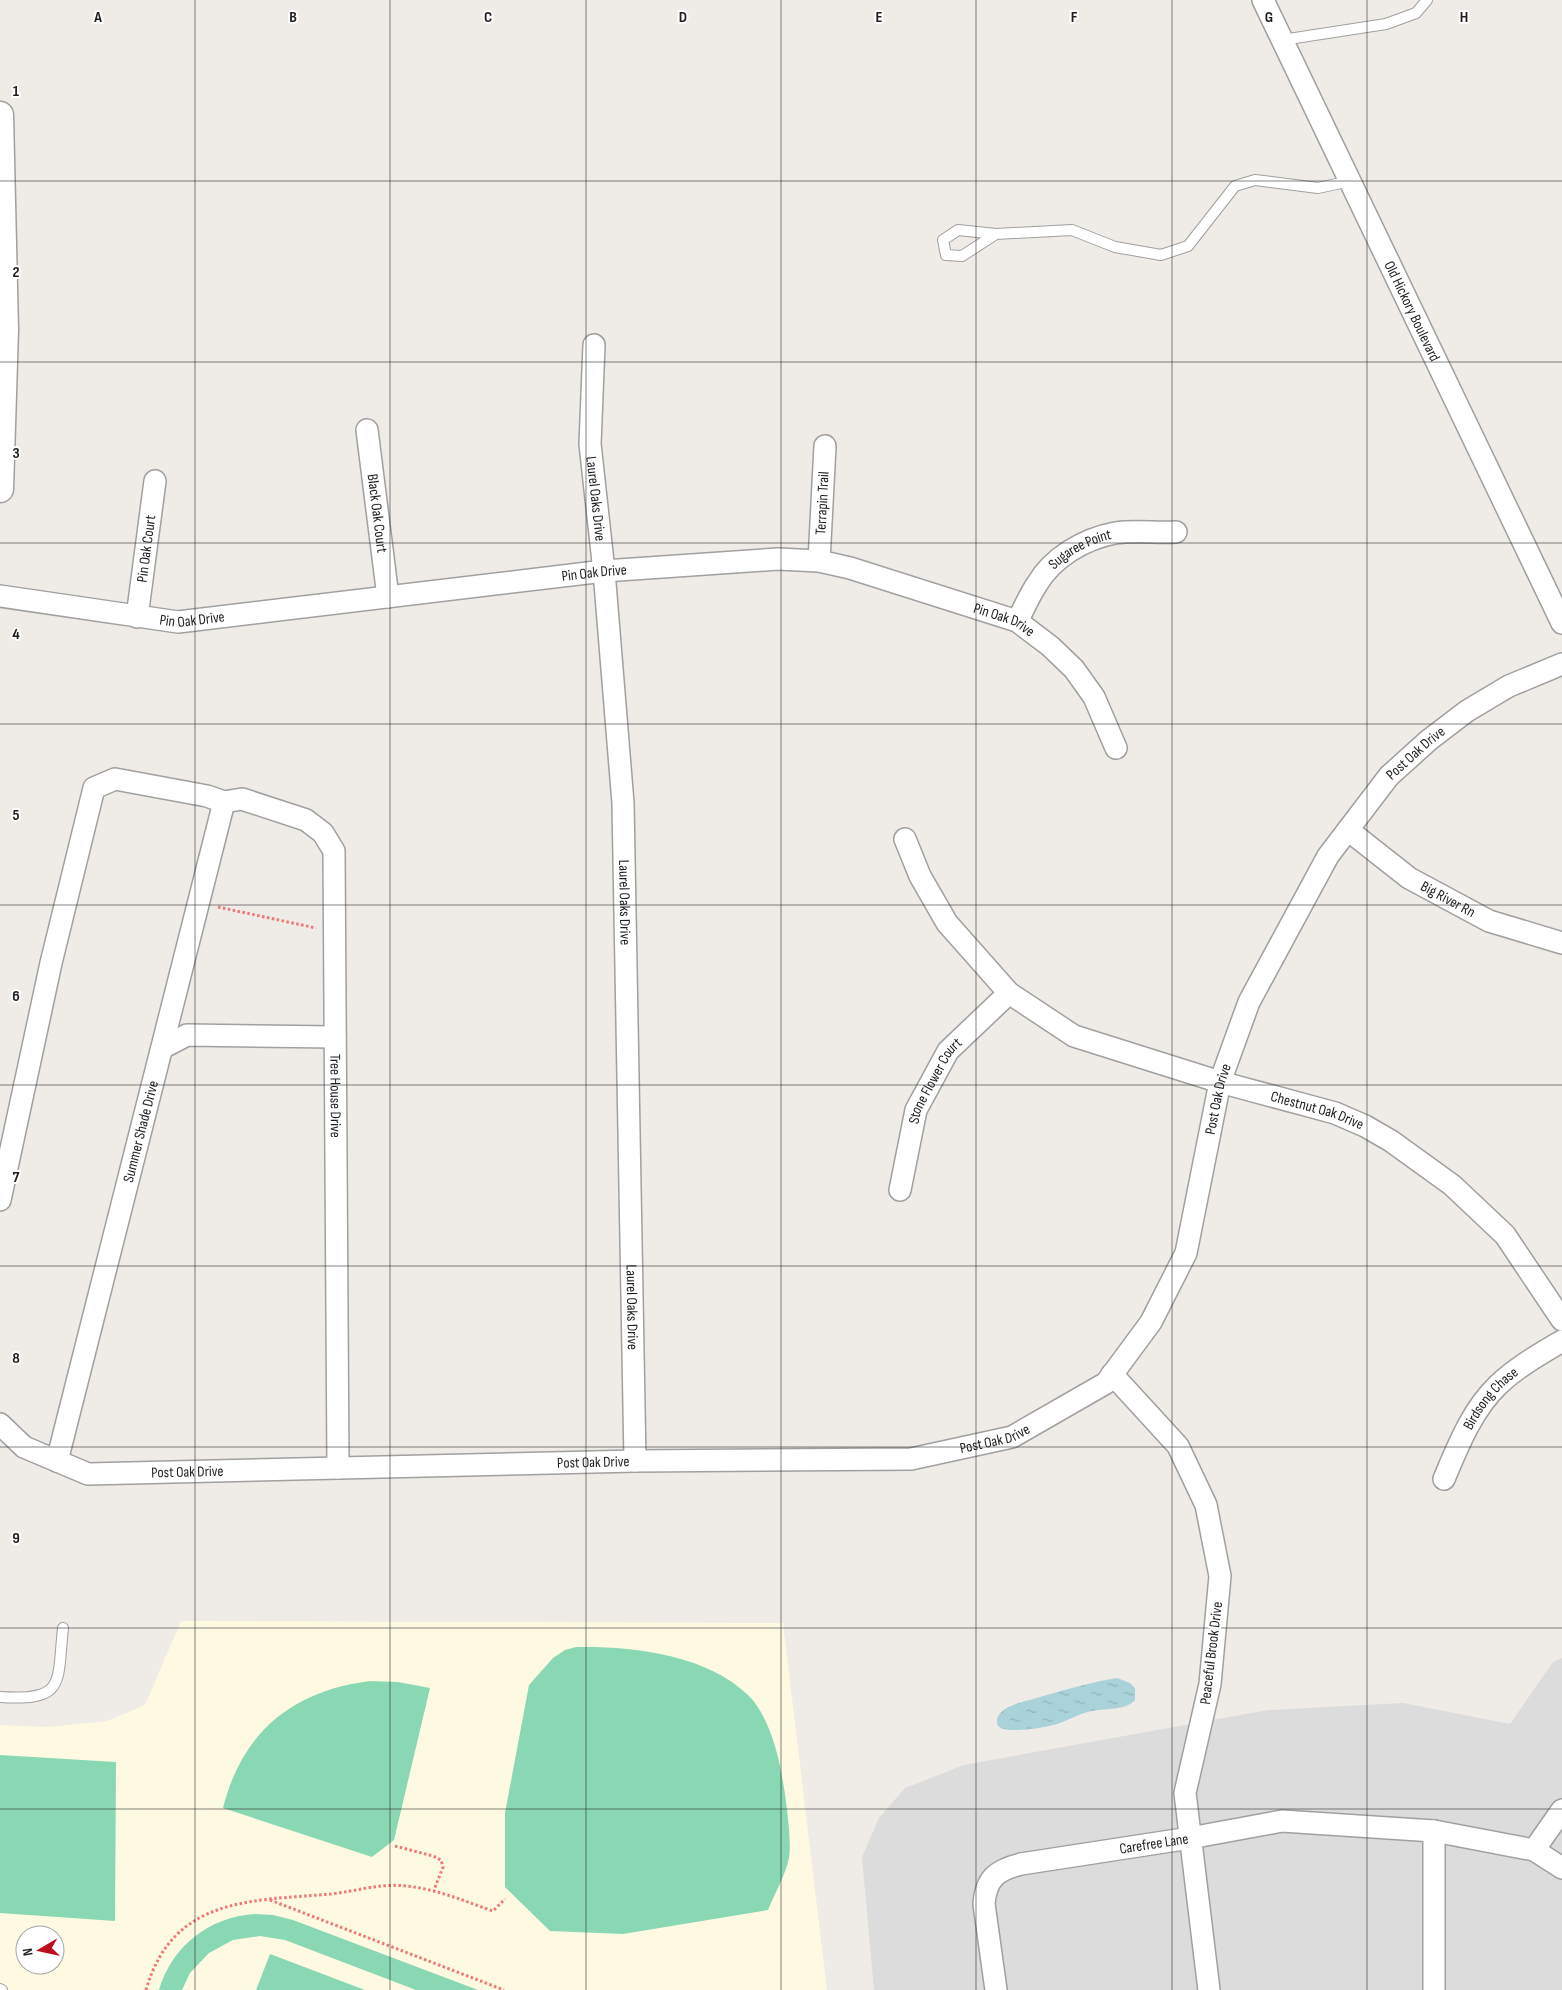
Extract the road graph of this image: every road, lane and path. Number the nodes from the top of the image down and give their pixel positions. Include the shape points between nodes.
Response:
1 (1263, 0) edge
2 (1427, 0) edge
3 (1282, 40) junction
4 (0, 116) edge
5 (1350, 181) junction
6 (996, 234) junction
7 (594, 345) dead end
8 (367, 430) dead end
9 (825, 446) dead end
10 (155, 481) dead end
11 (0, 489) edge
12 (1176, 532) dead end
13 (819, 561) junction
14 (604, 571) junction
15 (0, 596) edge
16 (388, 597) junction
17 (138, 617) junction
18 (1017, 622) junction
19 (1562, 623) edge
20 (1562, 664) edge
21 (1116, 748) dead end
22 (224, 802) junction
23 (1348, 830) junction
24 (904, 839) dead end
25 (218, 907) dead end
26 (321, 929) dead end
27 (1562, 943) edge
28 (1009, 993) junction
29 (335, 1037) junction
30 (162, 1048) junction
31 (1220, 1082) junction
32 (900, 1190) dead end
33 (0, 1200) edge
34 (1562, 1320) edge
35 (1562, 1341) edge
36 (1112, 1374) junction
37 (0, 1424) edge
38 (57, 1461) junction
39 (635, 1461) junction
40 (338, 1468) junction
41 (1444, 1479) dead end
42 (63, 1628) dead end
43 (0, 1697) edge
44 (1562, 1810) edge
45 (1434, 1831) junction
46 (1190, 1838) junction
47 (395, 1846) dead end
48 (1534, 1850) junction
49 (1562, 1868) edge
50 (434, 1890) junction
51 (505, 1899) dead end
52 (269, 1900) junction
53 (146, 1990) edge
54 (504, 1990) edge
55 (996, 1990) edge
56 (1209, 1990) edge
57 (1434, 1990) edge

1 - 3 street, Old Hickory Boulevard
2 - 3 lane via 1416,13 1386,24
3 - 5 street, Old Hickory Boulevard
4 - 11 street via 5,330
5 - 6 lane via 1318,188 1255,180 1235,186 1188,246 1161,255 1115,247 1072,230
5 - 19 street, Old Hickory Boulevard
6 - 6 lane via 958,230 943,240 946,255 962,256
7 - 14 street, Laurel Oaks Drive via 590,444
8 - 16 street, Black Oak Court
9 - 13 street, Terrapin Trail
10 - 17 street, Pin Oak Court
12 - 18 street, Sugaree Point via 1116,533 1084,543 1064,554 1037,583
13 - 14 street, Pin Oak Drive via 769,559
13 - 18 street, Pin Oak Drive
14 - 16 street, Pin Oak Drive
14 - 39 street, Laurel Oaks Drive via 623,803
15 - 17 street, Pin Oak Drive
16 - 17 street, Pin Oak Drive via 178,622
18 - 21 street, Pin Oak Drive via 1074,669 1094,697
20 - 23 street, Post Oak Drive via 1509,686 1467,711 1429,740 1389,776
22 - 29 street, Tree House Drive via 242,799 306,820 323,833 334,851
22 - 30 street, Summer Shade Drive
22 - 33 street, Tree House Drive via 115,779 94,788 51,963
23 - 27 street, Big River Rn via 1409,878 1489,921
23 - 31 street, Post Oak Drive via 1328,856 1249,1002
24 - 28 street, Chestnut Oak Drive via 920,876 947,923
25 - 26 path
28 - 31 street, Chestnut Oak Drive via 1074,1036
28 - 32 street, Stone Flower Court via 948,1052 916,1110
29 - 30 street via 187,1035
29 - 40 street, Tree House Drive
30 - 38 street, Summer Shade Drive
31 - 34 street, Chestnut Oak Drive via 1334,1113 1391,1141 1452,1184 1505,1235
31 - 36 street, Post Oak Drive via 1186,1253 1151,1322
35 - 41 street, Birdsong Chase via 1519,1367 1498,1385 1463,1434
36 - 39 street, Post Oak Drive via 1106,1383 1012,1437 911,1459
36 - 46 street, Peaceful Brook Drive via 1178,1446 1206,1505 1220,1576 1210,1684 1184,1793
37 - 38 street, Post Oak Drive via 24,1447
38 - 40 street, Post Oak Drive via 88,1474
39 - 40 street, Post Oak Drive
42 - 43 lane via 57,1682 49,1692 37,1697
44 - 48 street
45 - 46 street, Carefree Lane via 1282,1821
45 - 48 street, Carefree Lane
45 - 57 street
46 - 55 street, Carefree Lane via 1021,1864 995,1874 987,1888 984,1904
46 - 56 street, Peaceful Brook Drive
47 - 50 path via 440,1860 443,1868
48 - 49 street, Carefree Lane
50 - 51 path via 493,1912
50 - 52 path via 389,1884
52 - 53 path via 230,1905 188,1925 160,1958
52 - 54 path

